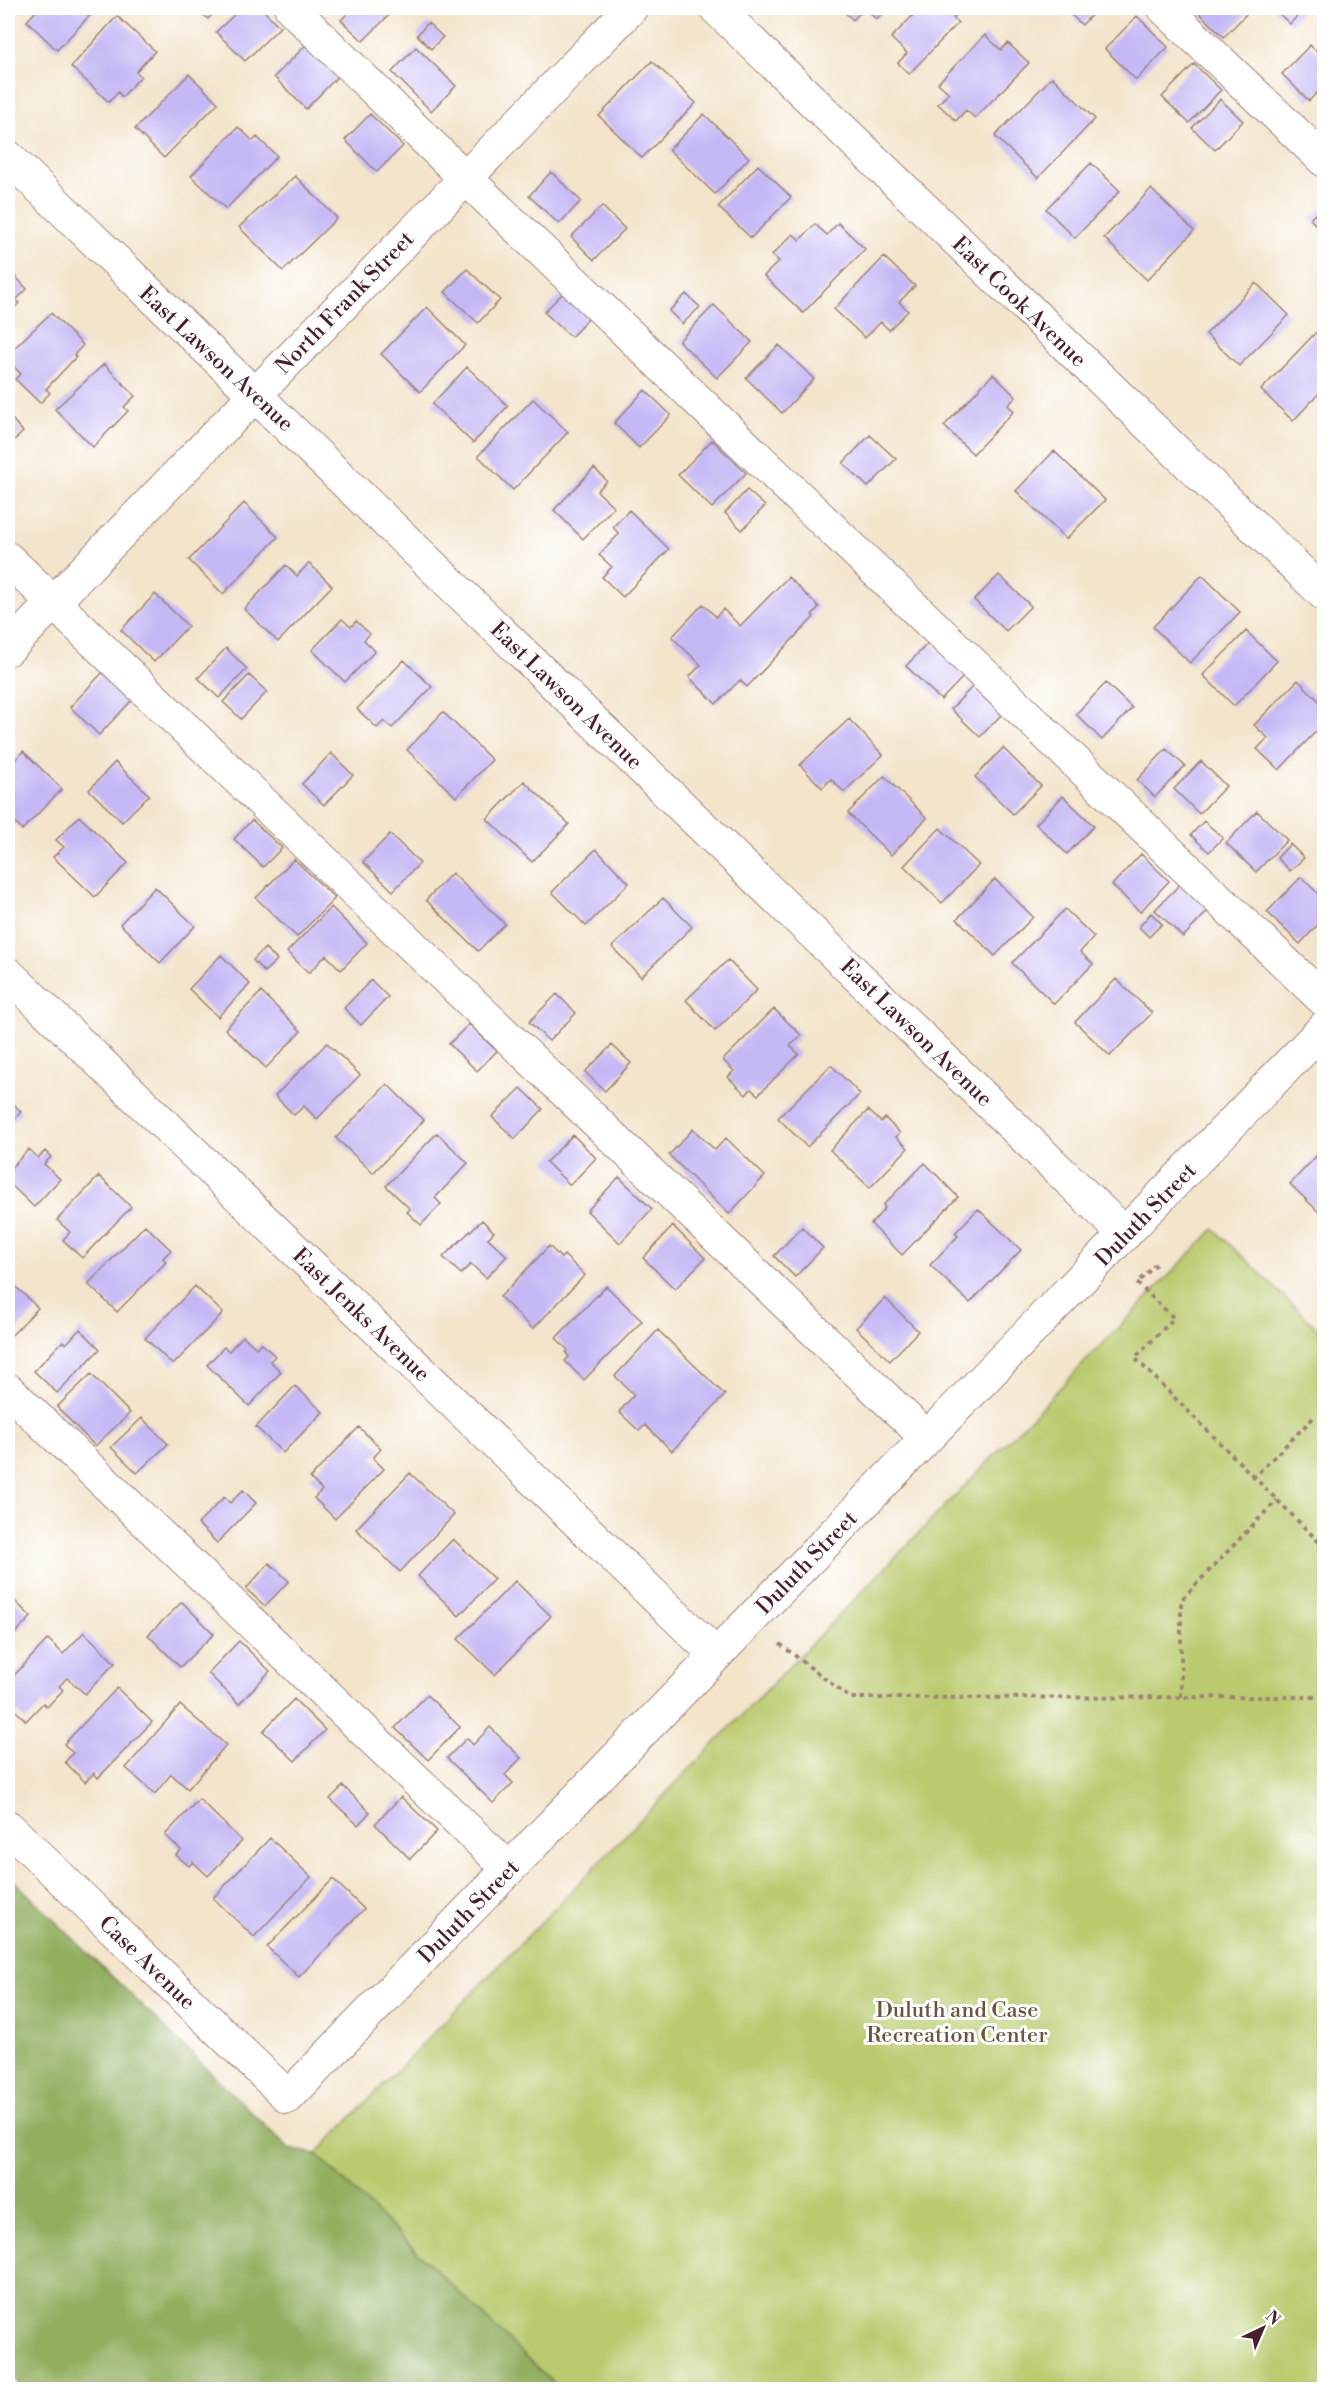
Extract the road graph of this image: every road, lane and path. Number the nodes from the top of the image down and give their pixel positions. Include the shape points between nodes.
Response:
1 (291, 8) edge
2 (631, 8) edge
3 (716, 8) edge
4 (1164, 8) edge
5 (8, 157) edge
6 (1324, 160) edge
7 (466, 177) junction
8 (255, 395) junction
9 (8, 558) edge
10 (1324, 594) edge
11 (52, 603) junction
12 (8, 649) edge
13 (8, 974) edge
14 (1324, 1000) edge
15 (1324, 1028) edge
16 (1125, 1234) junction
17 (1156, 1264) dead end
18 (8, 1390) edge
19 (1313, 1418) dead end
20 (927, 1438) junction
21 (1254, 1477) junction
22 (1277, 1500) junction
23 (1324, 1547) edge
24 (788, 1651) dead end
25 (716, 1655) junction
26 (1181, 1697) junction
27 (1324, 1697) edge
28 (8, 1827) edge
29 (509, 1869) junction
30 (288, 2097) joint

1 - 7 street
2 - 7 street, North Frank Street
3 - 10 street, East Cook Avenue
4 - 6 street
5 - 8 street, East Lawson Avenue
7 - 8 street, North Frank Street
7 - 14 street
8 - 11 street, North Frank Street
8 - 16 street, East Lawson Avenue
9 - 11 street
11 - 12 street, North Frank Street
11 - 20 street
13 - 25 street, East Jenks Avenue
15 - 16 street, Duluth Street
16 - 20 street, Duluth Street
17 - 21 path via 1137,1283 1174,1318 1135,1358
18 - 29 street
19 - 21 path
20 - 25 street, Duluth Street
21 - 22 path
22 - 23 path
22 - 26 path via 1181,1600
24 - 26 path via 850,1698
25 - 29 street, Duluth Street
26 - 27 path
28 - 30 street, Case Avenue
29 - 30 street, Duluth Street

